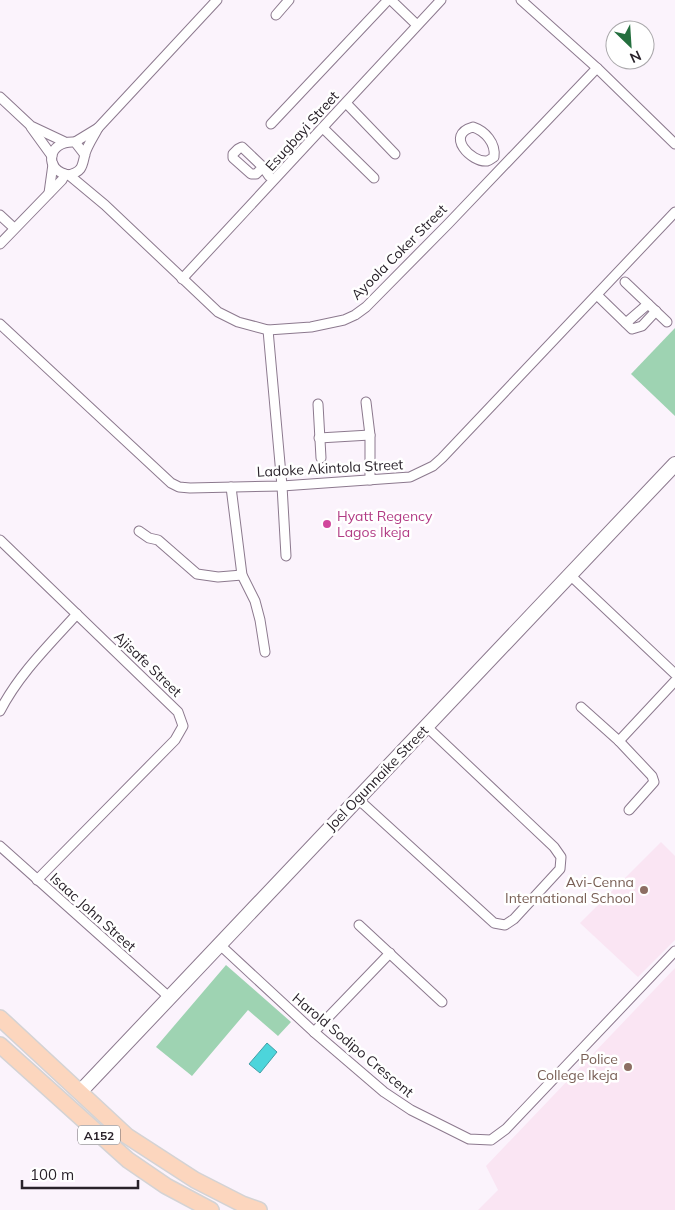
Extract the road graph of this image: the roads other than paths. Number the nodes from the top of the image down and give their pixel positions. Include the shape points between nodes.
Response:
1 (217, 0) edge
2 (289, 0) edge
3 (389, 0) edge
4 (441, 0) edge
5 (521, 0) edge
6 (276, 15) dead end
7 (417, 25) junction
8 (596, 68) junction
9 (0, 97) edge
10 (346, 102) junction
11 (271, 124) dead end
12 (31, 126) junction
13 (98, 128) junction
14 (323, 128) junction
15 (65, 142) junction
16 (75, 142) junction
17 (675, 144) edge
18 (396, 154) dead end
19 (85, 155) junction
20 (494, 157) dead end
21 (52, 160) junction
22 (503, 165) junction
23 (263, 167) dead end
24 (67, 175) junction
25 (269, 176) dead end
26 (374, 178) dead end
27 (49, 192) junction
28 (675, 212) edge
29 (0, 215) edge
30 (14, 228) junction
31 (0, 244) edge
32 (182, 279) junction
33 (625, 282) dead end
34 (597, 295) junction
35 (648, 304) junction
36 (656, 311) junction
37 (667, 322) dead end
38 (626, 323) junction
39 (0, 324) edge
40 (268, 330) junction
41 (366, 402) dead end
42 (318, 404) dead end
43 (370, 435) junction
44 (319, 438) junction
45 (321, 458) dead end
46 (675, 464) edge
47 (370, 480) junction
48 (282, 486) junction
49 (231, 487) junction
50 (140, 531) dead end
51 (0, 540) edge
52 (286, 556) dead end
53 (242, 575) junction
54 (570, 575) junction
55 (77, 614) junction
56 (265, 652) dead end
57 (675, 674) edge
58 (675, 681) edge
59 (581, 707) dead end
60 (0, 711) edge
61 (426, 726) junction
62 (620, 741) junction
63 (358, 799) junction
64 (629, 810) dead end
65 (0, 846) edge
66 (37, 880) junction
67 (359, 925) dead end
68 (220, 944) junction
69 (675, 951) edge
70 (390, 953) junction
71 (169, 997) junction
72 (442, 1002) dead end
73 (0, 1018) edge
74 (314, 1032) junction
75 (0, 1044) edge
76 (80, 1092) junction
77 (211, 1210) edge
78 (259, 1210) edge

1 - 13 street
2 - 6 street
3 - 7 street
3 - 11 street
4 - 7 street, Esugbayi Street
5 - 8 street
7 - 10 street, Esugbayi Street
8 - 17 street
8 - 22 street, Ayoola Coker Street
9 - 12 street
10 - 14 street, Esugbayi Street
10 - 18 street
12 - 15 street
12 - 21 street
13 - 16 street
13 - 19 street
14 - 26 street
14 - 32 street, Esugbayi Street
15 - 16 street
15 - 21 street via 56,147
16 - 19 street
19 - 24 street via 79,170
20 - 22 street
21 - 24 street via 60,173
21 - 27 street
22 - 40 street, Ayoola Coker Street via 366,307 344,320 311,327
23 - 25 street
24 - 27 street
24 - 32 street, Ayoola Coker Street via 105,205
27 - 30 street
28 - 34 street, Ladoke Akintola Street
29 - 30 street
30 - 31 street
32 - 40 street, Ayoola Coker Street via 218,312 238,322
33 - 35 street
34 - 38 street
34 - 47 street, Ladoke Akintola Street via 433,466 410,477
35 - 36 street
35 - 38 street
36 - 37 street
36 - 38 street via 637,329
39 - 49 street, Ladoke Akintola Street via 171,483 190,488
40 - 48 street
41 - 43 street
42 - 44 street
43 - 44 street
43 - 47 street
44 - 45 street
46 - 54 street, Joel Ogunnaike Street
47 - 48 street, Ladoke Akintola Street
48 - 49 street, Ladoke Akintola Street
48 - 52 street
49 - 53 street
50 - 53 street via 158,540 197,574 218,577
51 - 55 street, Ajisafe Street
53 - 56 street via 255,601
54 - 57 street
54 - 61 street, Joel Ogunnaike Street
55 - 60 street via 26,670
55 - 66 street, Ajisafe Street via 178,712 183,726 175,740
58 - 62 street
59 - 62 street
61 - 63 street, Joel Ogunnaike Street
61 - 63 street via 561,857 560,869 514,919 505,925 494,923
62 - 64 street via 654,782
63 - 68 street, Joel Ogunnaike Street
65 - 66 street, Isaac John Street
66 - 71 street, Isaac John Street
67 - 70 street
68 - 71 street, Joel Ogunnaike Street
68 - 74 street, Harold Sodipo Crescent
69 - 74 street, Harold Sodipo Crescent via 492,1140 469,1139 411,1110 384,1092
70 - 72 street
70 - 74 street
71 - 76 street, Joel Ogunnaike Street
73 - 76 main road, A152
75 - 77 main road, A152 via 128,1160 166,1186
76 - 78 main road, A152 via 132,1140 208,1187

